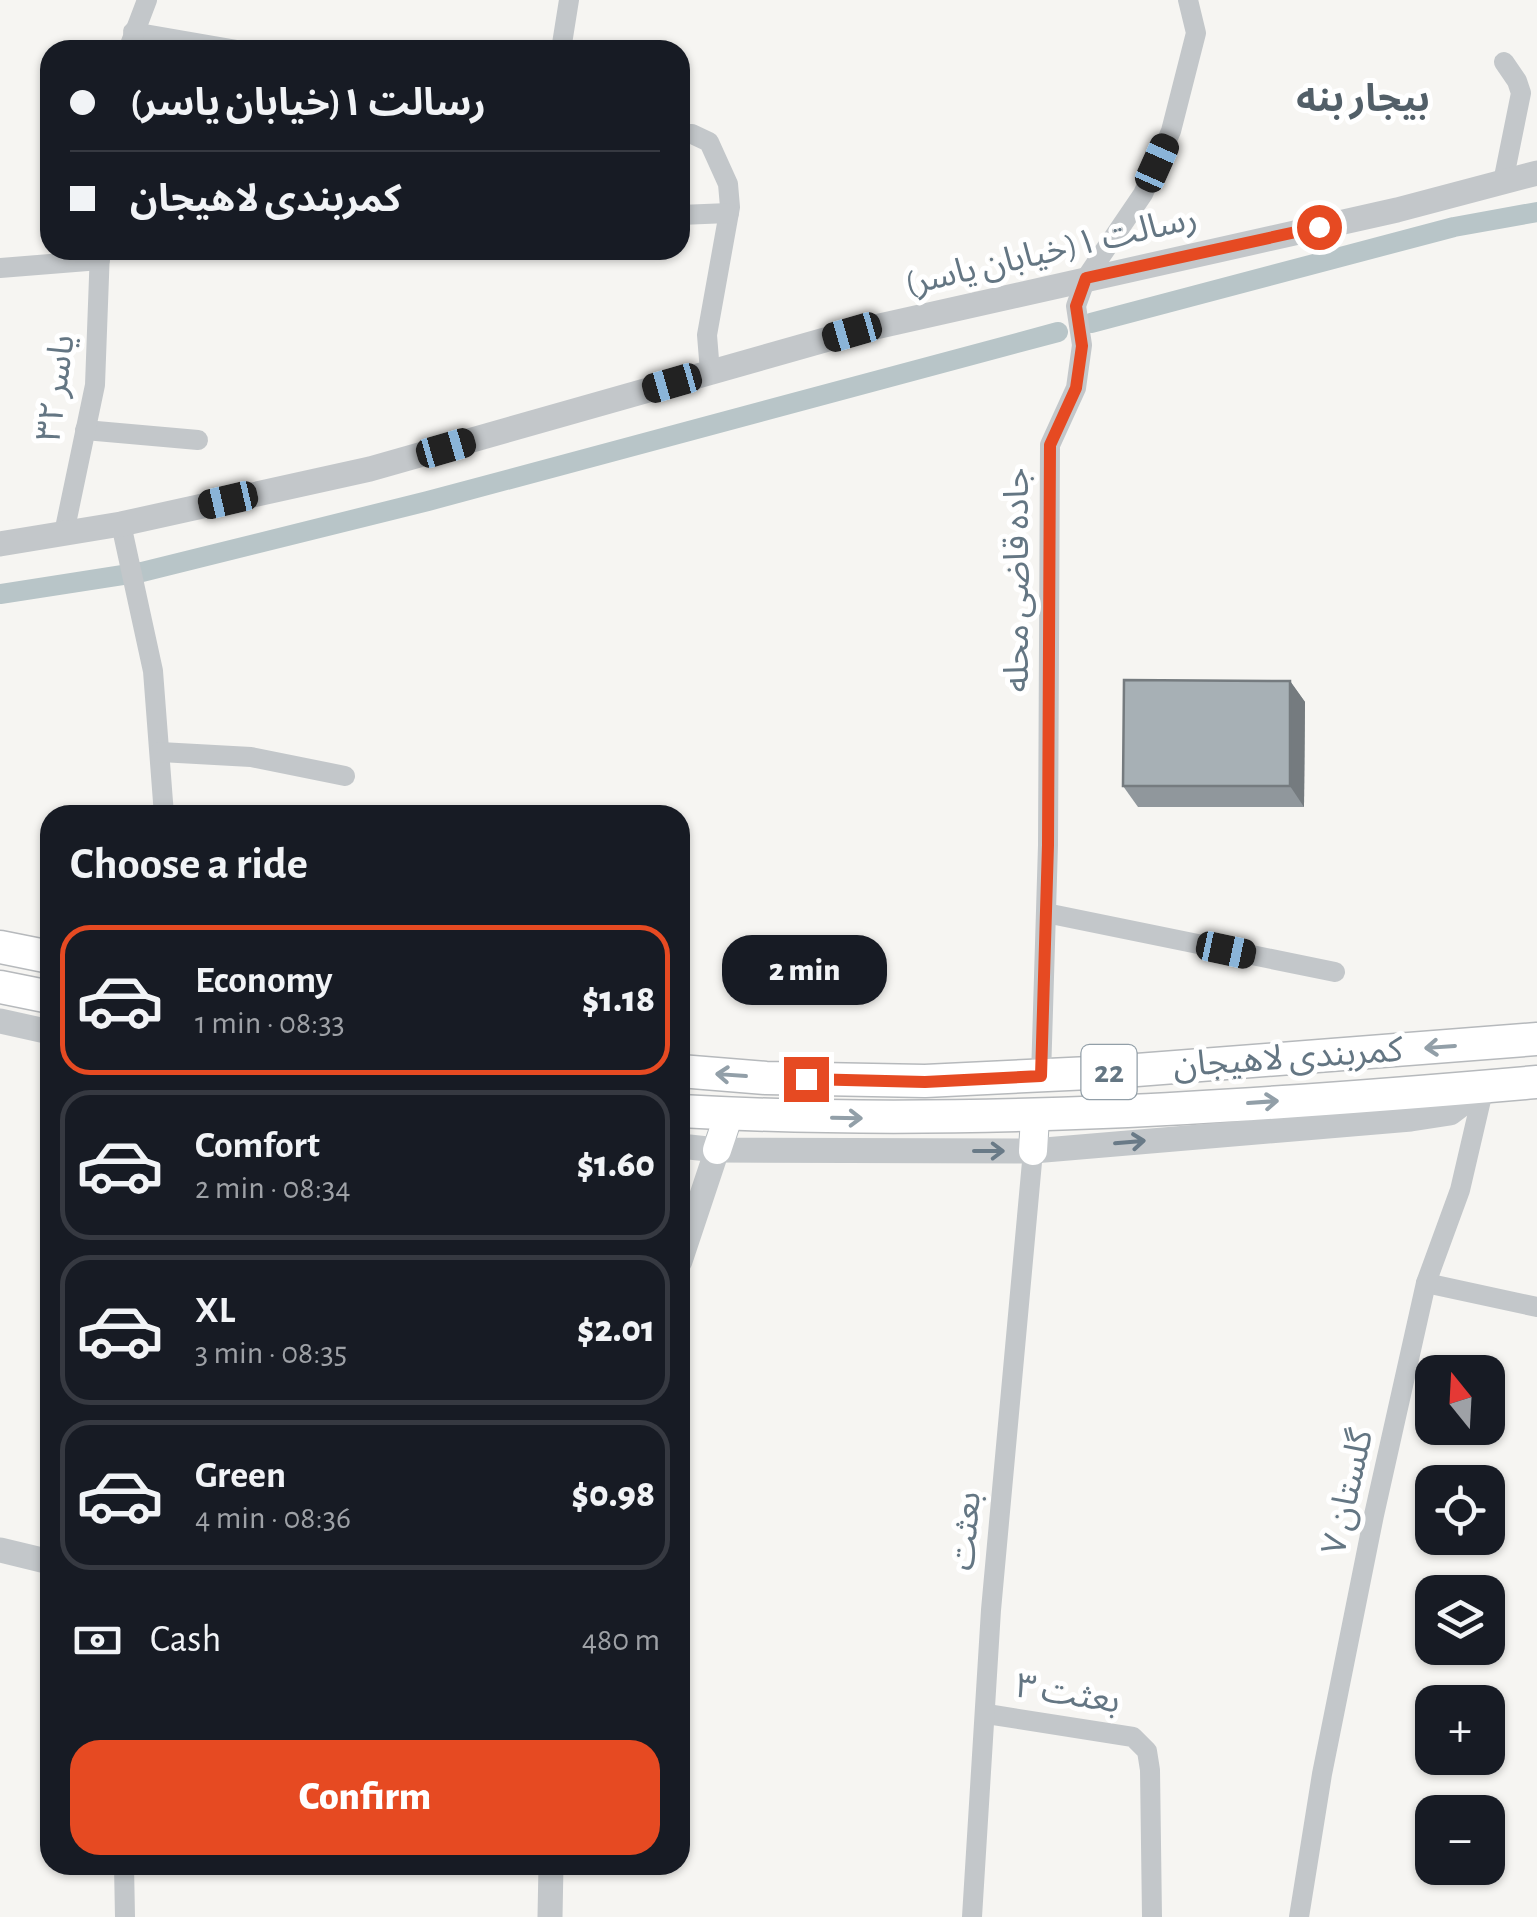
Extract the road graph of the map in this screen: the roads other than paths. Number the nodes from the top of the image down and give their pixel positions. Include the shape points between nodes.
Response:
1 (147, 0) edge
2 (569, 0) edge
3 (1188, 0) edge
4 (131, 40) edge
5 (563, 40) edge
6 (1504, 62) dead end
7 (690, 134) edge
8 (1537, 173) edge
9 (1503, 182) junction
10 (729, 213) junction
11 (690, 215) edge
12 (62, 260) edge
13 (100, 260) edge
14 (0, 268) edge
15 (1086, 278) junction
16 (710, 372) junction
17 (85, 430) junction
18 (198, 440) dead end
19 (121, 524) junction
20 (64, 533) junction
21 (0, 544) edge
22 (160, 752) junction
23 (345, 776) dead end
24 (163, 805) edge
25 (1046, 913) junction
26 (0, 946) edge
27 (40, 955) edge
28 (1335, 972) dead end
29 (0, 987) edge
30 (40, 994) edge
31 (0, 1021) edge
32 (40, 1030) edge
33 (1537, 1039) edge
34 (690, 1073) edge
35 (1041, 1076) junction
36 (1537, 1082) edge
37 (1484, 1087) junction
38 (690, 1112) edge
39 (729, 1114) junction
40 (1035, 1116) junction
41 (690, 1147) edge
42 (717, 1150) junction
43 (1032, 1151) junction
44 (690, 1231) edge
45 (1426, 1283) junction
46 (1537, 1307) edge
47 (0, 1550) edge
48 (40, 1560) edge
49 (987, 1714) junction
50 (124, 1875) edge
51 (551, 1875) edge
52 (125, 1917) edge
53 (550, 1917) edge
54 (972, 1917) edge
55 (1152, 1917) edge
56 (1299, 1917) edge

1 - 4 street
2 - 5 street
3 - 15 street, جاده قاضی محله via 1196,34 1171,132 1143,194
6 - 9 street via 1521,93
7 - 10 street via 708,142 728,184
8 - 9 street, رسالت ۱(خیابان یاسر)
9 - 15 street, رسالت ۱(خیابان یاسر)
10 - 11 street
10 - 16 street via 708,336
12 - 14 street
13 - 17 street, یاسر ۳۲ via 94,385
15 - 16 street, رسالت ۱(خیابان یاسر)
15 - 25 street, جاده قاضی محله via 1076,306 1082,346 1076,388 1050,445
16 - 19 street, رسالت ۱(خیابان یاسر) via 370,469
17 - 18 street
17 - 20 street, یاسر ۳۲
19 - 20 street, رسالت ۱(خیابان یاسر)
19 - 22 street via 149,645
20 - 21 street, رسالت ۱(خیابان یاسر)
22 - 23 street via 251,756
22 - 24 street
25 - 28 street
25 - 35 street, جاده قاضی محله
26 - 27 highway
29 - 30 highway
31 - 32 street
33 -> 35 highway, کمربندی لاهیجان / 22
35 -> 34 highway, کمربندی لاهیجان / 22 via 925,1082
36 - 37 highway, کمربندی لاهیجان / 22
40 -> 37 highway, کمربندی لاهیجان / 22
43 -> 37 street via 1411,1120 1450,1113
37 - 45 street, گلستان ۷ via 1460,1190
38 - 39 highway, کمربندی لاهیجان / 22
39 -> 40 highway, کمربندی لاهیجان / 22
39 - 42 main road
40 - 43 main road
41 - 42 street
42 -> 43 street
42 - 44 street
43 - 49 street, بعثت
45 - 46 street
45 - 56 street, گلستان ۷ via 1344,1664
47 - 48 street
49 - 54 street, بعثت
49 - 55 street, بعثت ۳ via 1133,1736 1146,1751
50 - 52 street
51 - 53 street

